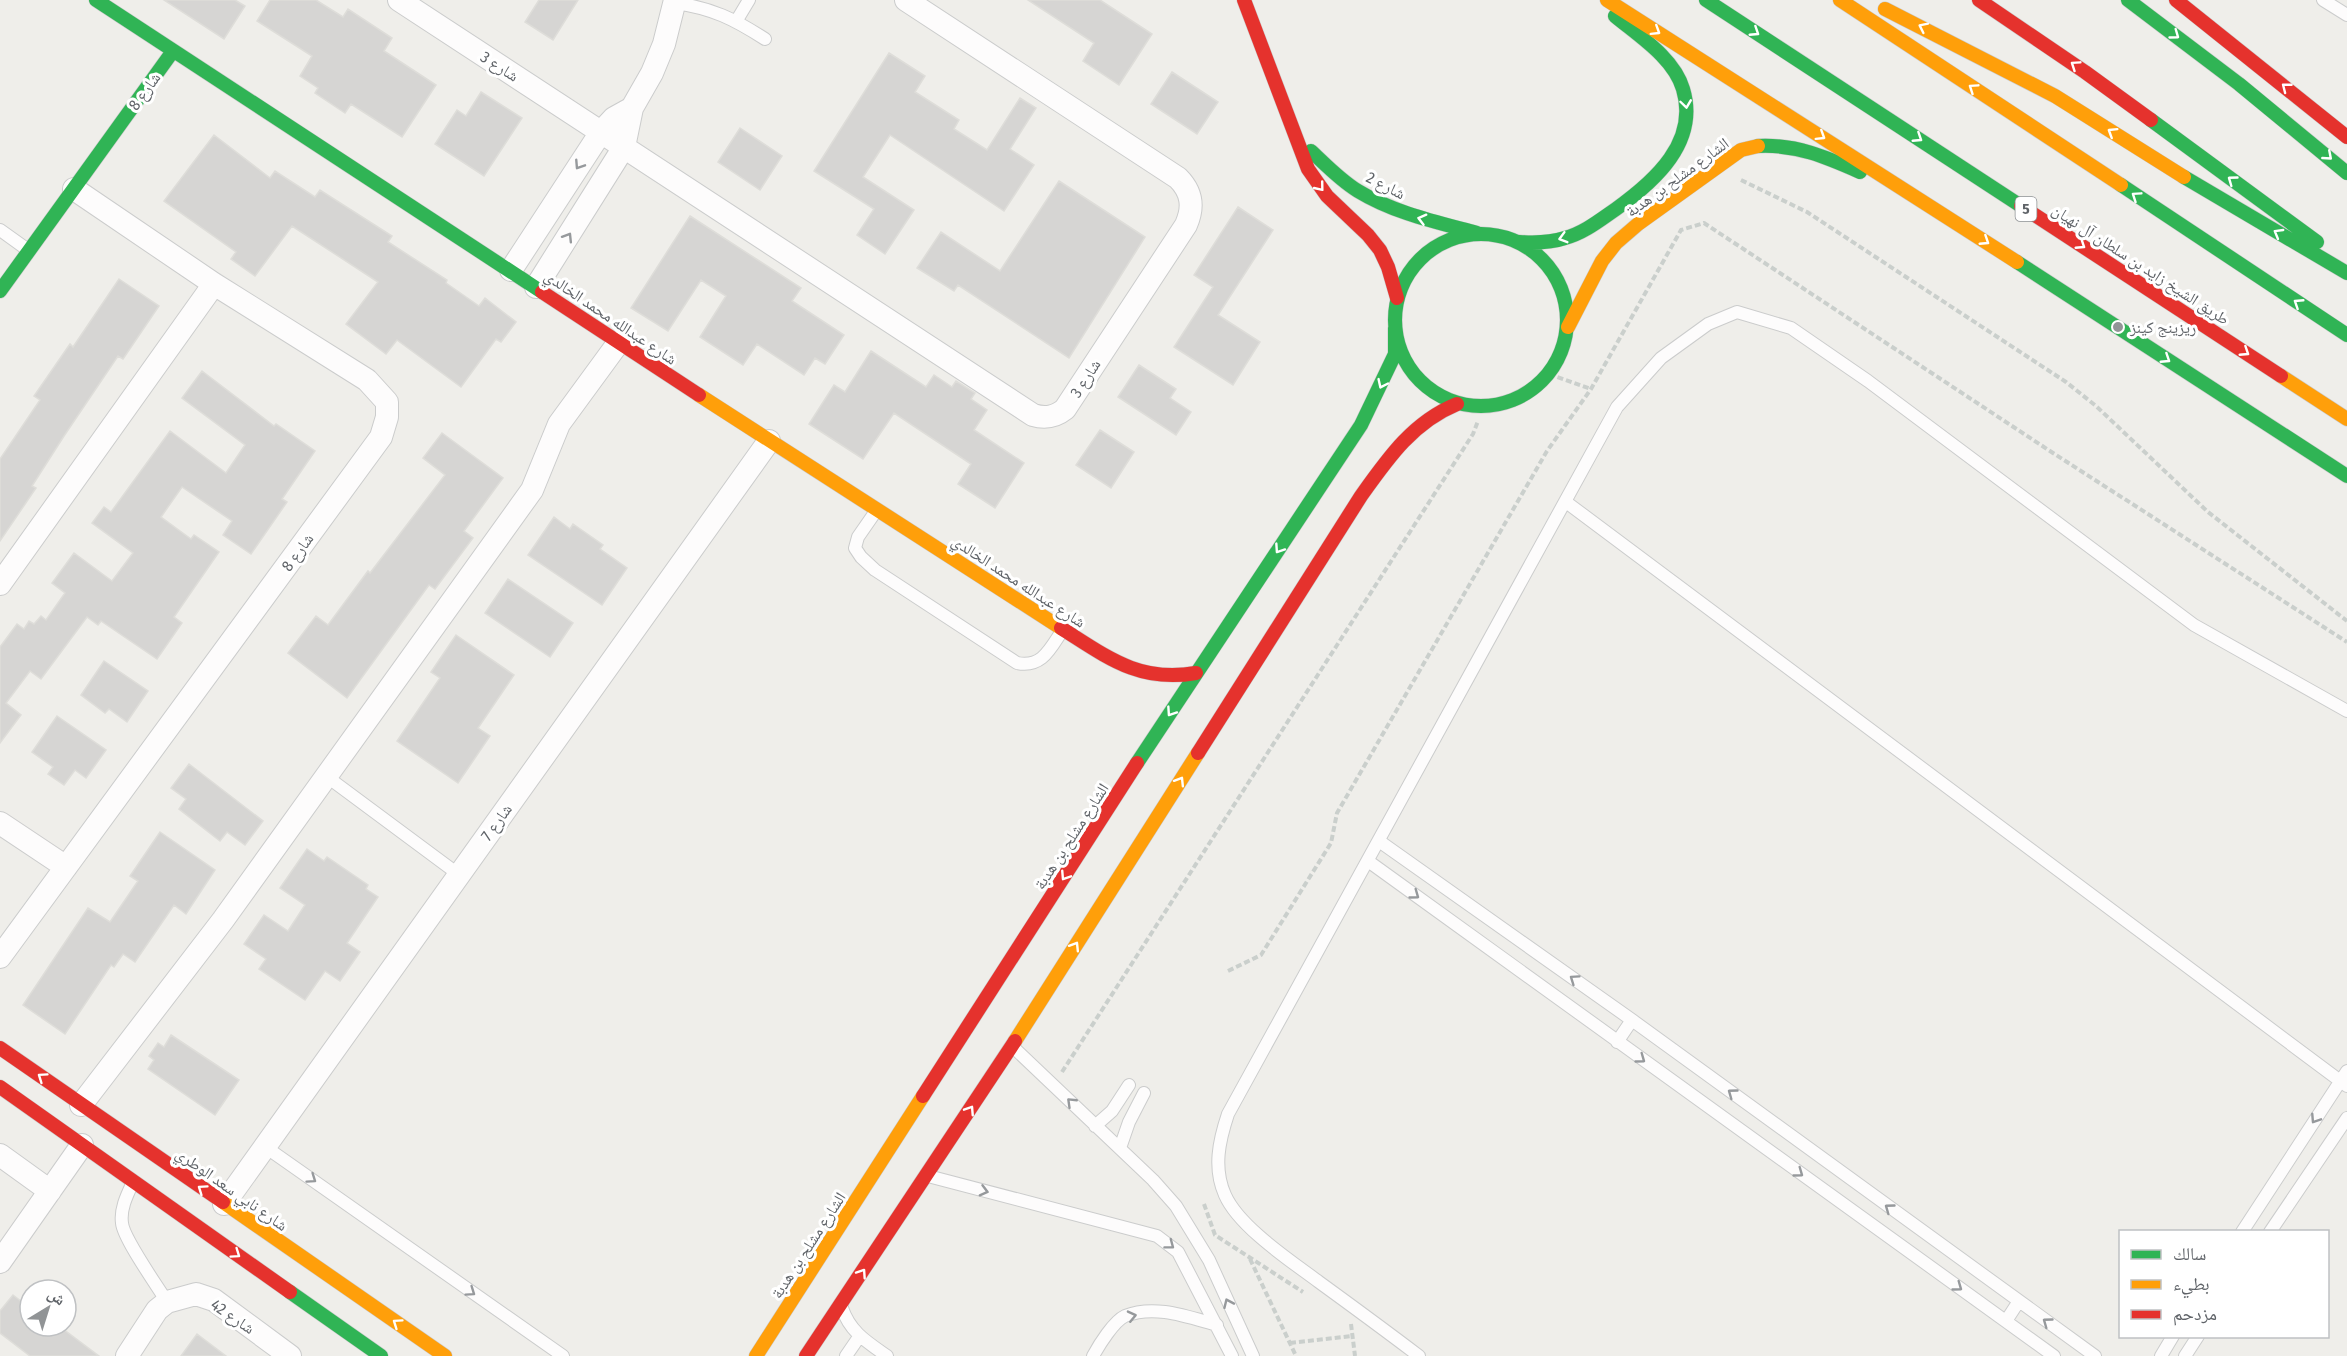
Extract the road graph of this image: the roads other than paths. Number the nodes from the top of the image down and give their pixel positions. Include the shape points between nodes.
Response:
1 (96, 0) edge
2 (399, 0) edge
3 (749, 0) edge
4 (906, 0) edge
5 (1244, 0) edge
6 (1595, 0) edge
7 (1607, 0) edge
8 (1706, 0) edge
9 (1840, 0) edge
10 (1979, 0) edge
11 (2128, 0) edge
12 (2176, 0) edge
13 (2323, 0) edge
14 (675, 2) edge
15 (1875, 5) dead end
16 (2347, 15) edge
17 (736, 20) junction
18 (765, 39) dead end
19 (173, 51) junction
20 (632, 108) junction
21 (601, 132) junction
22 (1295, 135) junction
23 (2347, 137) edge
24 (624, 147) junction
25 (2347, 173) edge
26 (74, 189) junction
27 (1919, 198) junction
28 (0, 230) edge
29 (1478, 234) junction
30 (1519, 242) junction
31 (29, 251) junction
32 (2347, 264) edge
33 (511, 270) junction
34 (2347, 273) edge
35 (214, 284) junction
36 (536, 286) junction
37 (0, 291) edge
38 (1397, 298) junction
39 (1568, 327) junction
40 (1395, 328) junction
41 (2347, 335) edge
42 (619, 342) junction
43 (1457, 404) junction
44 (2347, 419) edge
45 (768, 441) junction
46 (2347, 476) edge
47 (1566, 502) junction
48 (877, 510) junction
49 (0, 584) edge
50 (1063, 630) junction
51 (1110, 659) junction
52 (1196, 674) junction
53 (1134, 684) dead end
54 (2347, 711) edge
55 (1153, 713) dead end
56 (1154, 737) junction
57 (326, 777) junction
58 (0, 823) edge
59 (1379, 841) junction
60 (1368, 861) junction
61 (66, 867) junction
62 (458, 874) junction
63 (0, 957) edge
64 (1632, 1020) junction
65 (1617, 1042) junction
66 (1012, 1046) junction
67 (0, 1048) edge
68 (2345, 1079) edge
69 (1130, 1084) dead end
70 (0, 1087) edge
71 (1144, 1093) dead end
72 (81, 1104) junction
73 (2347, 1118) edge
74 (1095, 1126) junction
75 (82, 1145) junction
76 (264, 1146) junction
77 (1120, 1148) junction
78 (0, 1155) edge
79 (927, 1176) junction
80 (134, 1181) junction
81 (50, 1191) junction
82 (224, 1204) junction
83 (2243, 1230) edge
84 (2271, 1230) edge
85 (0, 1262) edge
86 (362, 1299) junction
87 (167, 1302) junction
88 (2019, 1302) junction
89 (841, 1304) junction
90 (786, 1310) junction
91 (2006, 1321) junction
92 (1217, 1325) junction
93 (341, 1328) junction
94 (859, 1337) junction
95 (818, 1338) junction
96 (2172, 1338) edge
97 (2197, 1338) edge
98 (127, 1356) edge
99 (290, 1356) edge
100 (381, 1356) edge
101 (445, 1356) edge
102 (563, 1356) edge
103 (756, 1356) edge
104 (806, 1356) edge
105 (846, 1356) edge
106 (887, 1356) edge
107 (1093, 1356) edge
108 (1232, 1356) edge
109 (1253, 1356) edge
110 (1419, 1356) edge
111 (2054, 1356) edge
112 (2095, 1356) edge
113 (2161, 1356) edge
114 (2185, 1356) edge

1 - 19 main road, شارع عبدالله محمد الخالدي
2 - 21 street, شارع 3
3 - 17 lane
4 - 24 street, شارع 3 via 1178,178 1188,190 1192,207 1186,225 1065,409 1055,415 1034,415
5 - 22 main road, شارع 2
6 -> 30 main road, الشارع مشلح بن هدبة via 1673,69 1686,98 1686,130 1678,151 1665,168 1597,223 1568,238
7 -> 27 main road
8 -> 44 main road, طريق الشيخ زايد بن سلطان آل نهيان / 5
41 -> 9 main road
32 -> 10 main road via 2085,72
11 -> 25 main road via 2207,58
23 -> 12 main road
13 - 16 lane
14 - 17 lane
14 - 20 street via 664,44
34 -> 15 main road via 2191,182 2055,96
17 - 18 lane
19 - 26 main road, شارع 8
19 - 33 main road, شارع عبدالله محمد الخالدي
20 - 21 street via 614,118
20 - 24 street
21 - 24 street, شارع 3
21 -> 33 street
29 -> 22 main road, شارع 2 via 1408,215 1357,190
22 -> 38 main road, شارع 2 via 1301,158 1319,188 1379,249
36 -> 24 street
26 - 31 main road, شارع 8
26 - 35 street, شارع 8
27 - 39 main road, الشارع مشلح بن هدبة via 1822,155 1779,144 1741,150 1616,243 1602,261
27 -> 46 main road
28 - 31 lane
29 - 30 main road
29 - 38 main road via 1456,237 1436,246 1405,278
30 - 39 main road via 1551,269 1567,306
31 - 37 main road, شارع 8
33 - 36 main road, شارع عبدالله محمد الخالدي
35 - 49 street
35 - 61 street, شارع 8 via 368,380 387,402 387,417 381,437
36 - 42 main road, شارع عبدالله محمد الخالدي
38 - 40 main road
39 - 43 main road via 1562,352 1549,374 1531,392 1508,403 1482,407
40 - 43 main road via 1401,353 1414,375 1434,393
40 -> 52 main road, الشارع مشلح بن هدبة via 1395,354 1361,425
42 - 45 main road, شارع عبدالله محمد الخالدي
42 - 57 street via 559,424 532,490
66 -> 43 main road via 1361,496 1403,440 1427,417
45 - 48 main road, شارع عبدالله محمد الخالدي
45 - 62 street, شارع 7
47 - 54 lane via 1617,407 1653,366 1708,324 1737,312 1791,328 1878,388 2194,625
47 - 59 lane
47 - 68 lane
48 - 50 main road, شارع عبدالله محمد الخالدي
48 - 50 lane via 858,537 855,548 861,557 1017,663 1029,666 1038,662
50 - 51 main road, شارع عبدالله محمد الخالدي
51 - 52 main road, شارع عبدالله محمد الخالدي via 1155,677
51 - 53 main road, شارع عبدالله محمد الخالدي
52 -> 56 main road, الشارع مشلح بن هدبة
55 - 56 main road
56 -> 90 main road, الشارع مشلح بن هدبة
57 - 62 lane
57 - 72 street via 223,920
58 - 61 street
59 - 60 lane
64 -> 59 lane
60 -> 65 lane
60 - 110 lane via 1228,1114 1219,1141 1218,1167 1225,1196 1244,1221
61 - 63 street, شارع 8
62 - 76 street, شارع 7
64 - 65 lane
88 -> 64 lane
65 -> 91 lane
74 -> 66 lane
79 -> 66 main road
72 -> 67 main road, شارع نابي سعد الوطري
68 -> 83 lane
69 - 74 lane via 1112,1111
70 - 75 main road
71 - 77 lane
82 -> 72 main road, شارع نابي سعد الوطري
73 - 84 lane
74 - 77 lane
75 - 80 main road
75 - 81 street
76 - 82 street, شارع 7
76 -> 102 lane
109 -> 77 lane via 1188,1223 1169,1197
78 - 81 street
89 -> 79 main road
79 -> 92 lane via 1157,1236 1178,1252
80 - 87 lane via 124,1201 122,1225
80 -> 93 main road
81 - 85 street
82 - 86 main road, شارع نابي سعد الوطري
86 - 93 main road via 367,1309 364,1318 354,1327
101 -> 86 main road, شارع نابي سعد الوطري
87 - 98 street via 157,1310
87 - 99 street, شارع 42 via 196,1294 213,1300
88 - 91 lane
112 -> 88 lane
89 - 94 lane
89 - 95 main road
90 - 95 main road via 792,1336 805,1342
90 - 103 main road, الشارع مشلح بن هدبة
91 - 111 lane
107 -> 92 lane via 1123,1317 1168,1312
92 - 108 lane
93 - 100 main road
94 - 105 lane
94 - 106 lane
95 - 104 main road
96 - 113 lane
97 - 114 lane

